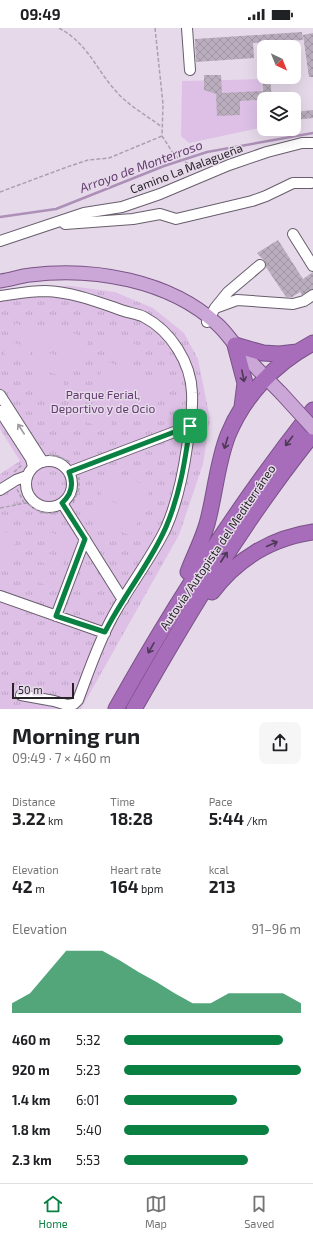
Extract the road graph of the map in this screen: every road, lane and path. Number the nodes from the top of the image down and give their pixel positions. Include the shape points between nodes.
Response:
1 (59, 28) edge
2 (155, 28) edge
3 (187, 28) edge
4 (190, 70) dead end
5 (162, 127) junction
6 (162, 136) junction
7 (313, 143) edge
8 (196, 179) junction
9 (311, 183) dead end
10 (0, 192) edge
11 (61, 220) junction
12 (293, 234) dead end
13 (0, 241) edge
14 (260, 265) dead end
15 (313, 266) edge
16 (3, 281) edge
17 (313, 295) edge
18 (0, 296) edge
19 (313, 301) edge
20 (231, 303) junction
21 (211, 316) junction
22 (313, 343) edge
23 (235, 345) junction
24 (297, 352) junction
25 (266, 378) junction
26 (0, 395) edge
27 (242, 408) junction
28 (313, 410) edge
29 (0, 411) edge
30 (190, 426) junction
31 (313, 428) edge
32 (313, 434) edge
33 (43, 462) junction
34 (33, 467) junction
35 (69, 472) junction
36 (27, 476) junction
37 (0, 490) edge
38 (62, 503) junction
39 (31, 507) dead end
40 (0, 508) edge
41 (313, 532) edge
42 (85, 539) junction
43 (0, 596) edge
44 (123, 600) junction
45 (177, 602) junction
46 (56, 616) junction
47 (182, 626) junction
48 (105, 632) junction
49 (21, 695) dead end
50 (116, 709) edge
51 (134, 709) edge

1 - 5 path via 89,53 107,81 123,99
2 - 5 path via 163,104
3 - 4 street
5 - 6 path
6 - 8 path via 175,156 187,163
6 - 10 path via 109,158 88,160
7 - 8 street, Camino La Malagueña via 302,143 267,152
8 - 11 street, Camino La Malagueña via 122,207 84,213
9 - 11 street via 293,183 252,201 176,219 160,214 90,223 65,224
11 - 13 street, Camino La Malagueña
12 - 15 street
14 - 21 street via 228,292
16 - 21 main road via 67,280 111,284 162,297 185,309
17 - 20 street via 293,304 242,300
18 - 30 street via 45,291 91,299 144,318 158,327 171,340 187,367 192,394
19 - 20 street via 298,308
20 - 21 street
21 - 23 main road
22 - 24 highway
23 - 24 highway via 263,353
23 - 25 main road
23 -> 27 highway via 245,382
24 - 25 highway
25 - 27 highway
25 - 31 main road, bridge
33 -> 26 street
27 -> 45 highway via 228,436 207,524
28 -> 45 highway, Autovía/Autopista del Mediterráneo via 241,506
29 - 34 street via 31,459
30 - 35 street
30 - 44 street via 184,470 166,528
47 -> 32 highway, Autovía/Autopista del Mediterráneo via 260,505
33 - 34 street
33 - 35 street via 57,462
34 - 36 street
35 - 38 street via 72,486 69,496
36 - 37 street
36 - 38 street via 27,492 33,500 47,506
38 - 42 street
39 - 40 path via 26,503
47 -> 41 highway via 223,578 250,556 280,540
42 - 44 street
42 - 46 street
43 - 46 street
44 - 48 street
45 -> 50 highway, Autovía/Autopista del Mediterráneo
46 - 48 street
47 - 51 highway, Autovía/Autopista del Mediterráneo
48 - 49 street via 76,702 68,705

